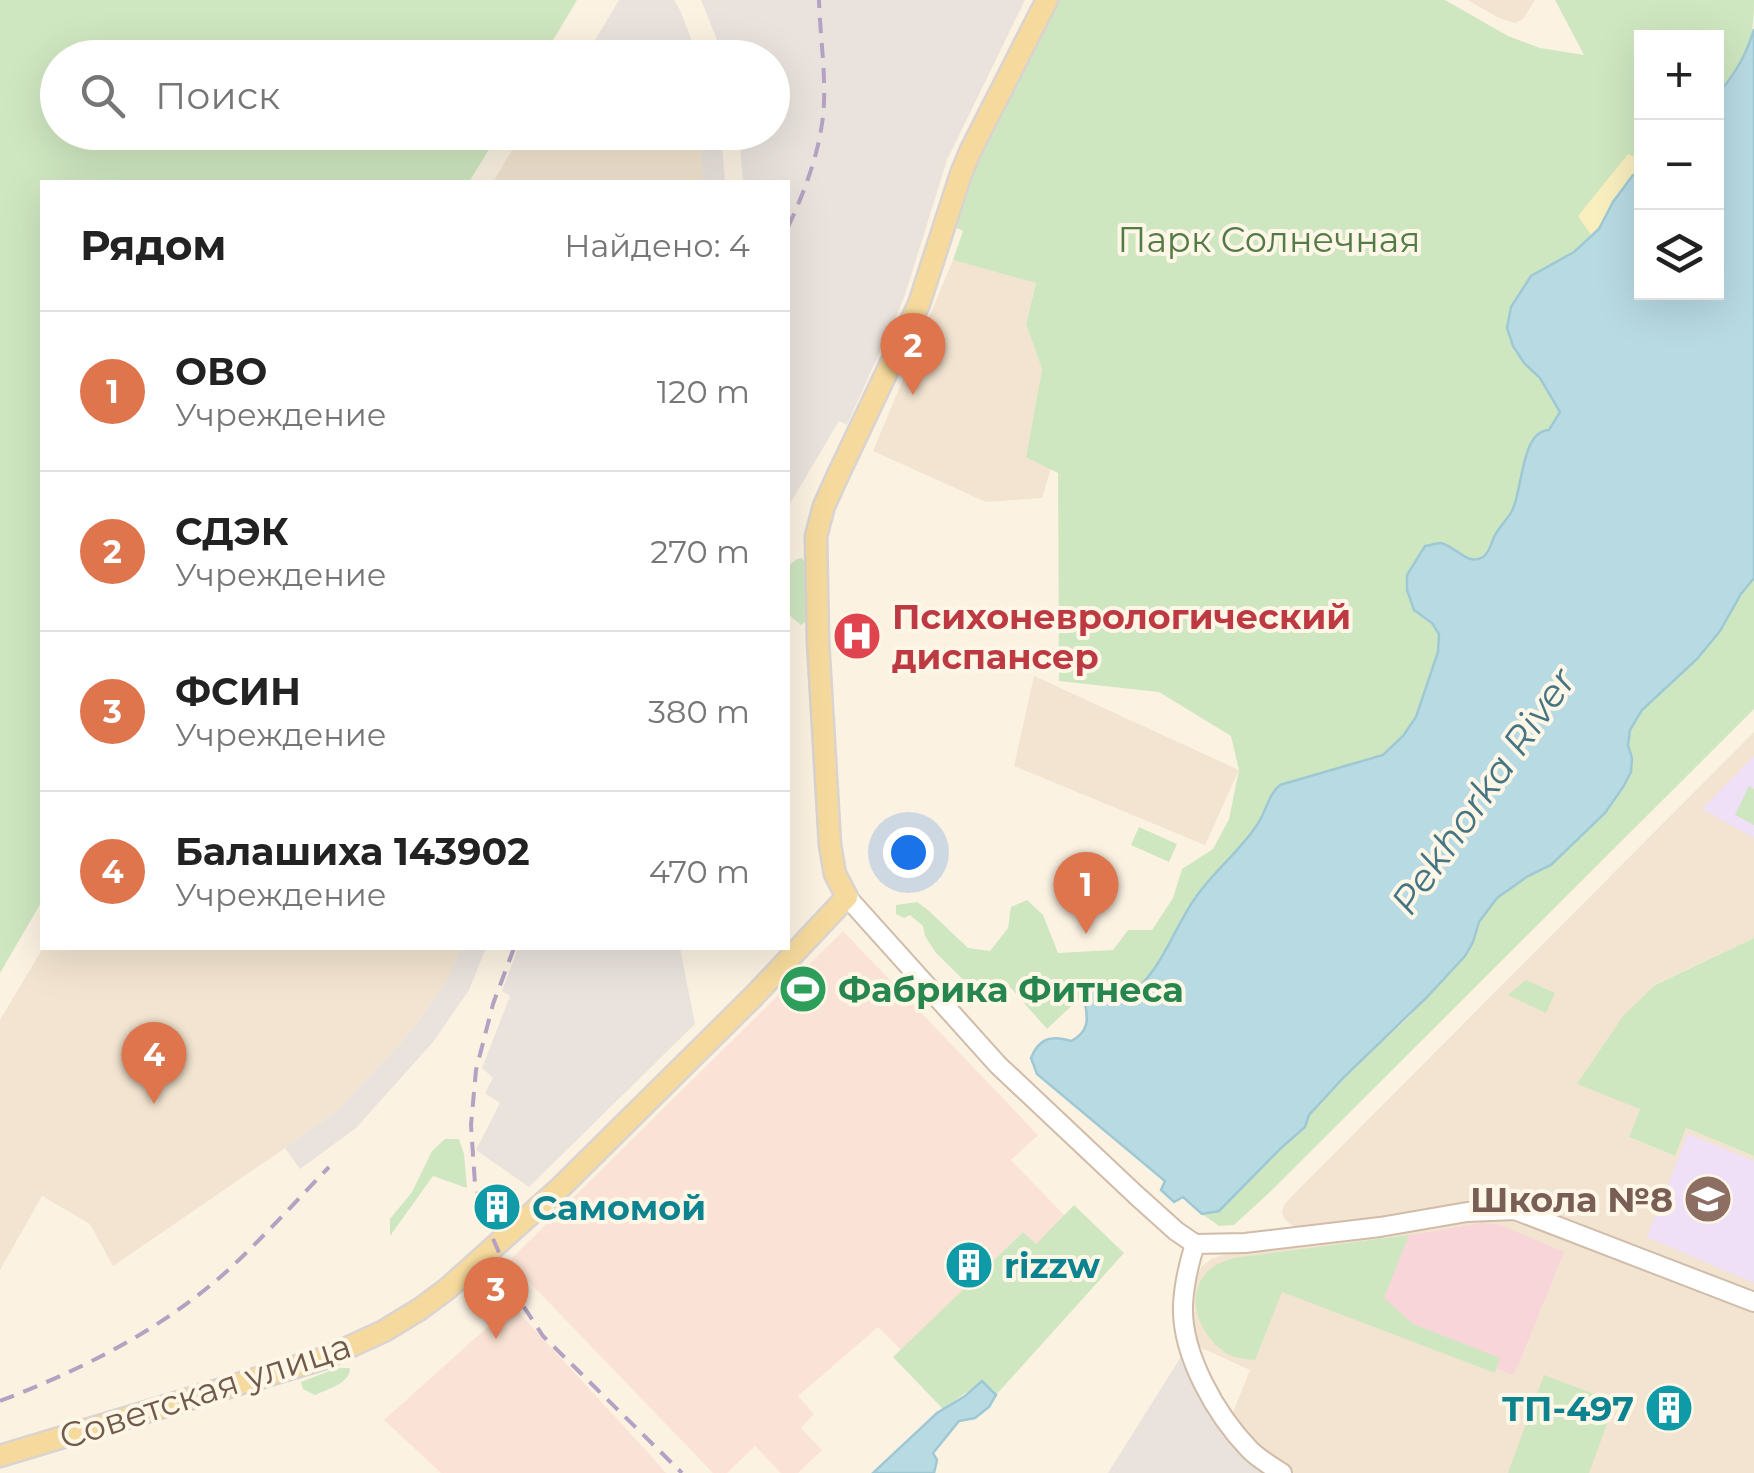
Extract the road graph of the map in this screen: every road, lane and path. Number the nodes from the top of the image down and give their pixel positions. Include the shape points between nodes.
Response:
1 (1047, 0) edge
2 (847, 897) junction
3 (1195, 1244) junction
4 (1754, 1302) edge
5 (0, 1456) edge
6 (1282, 1473) edge

1 - 2 main road via 960,174 918,304 819,522 818,640 830,845
2 - 3 main road via 1010,1077
2 - 5 main road, Советская улица via 562,1188 420,1309 325,1358
3 - 4 main road via 1515,1210
3 - 6 main road via 1183,1306 1187,1342 1223,1417 1252,1452

